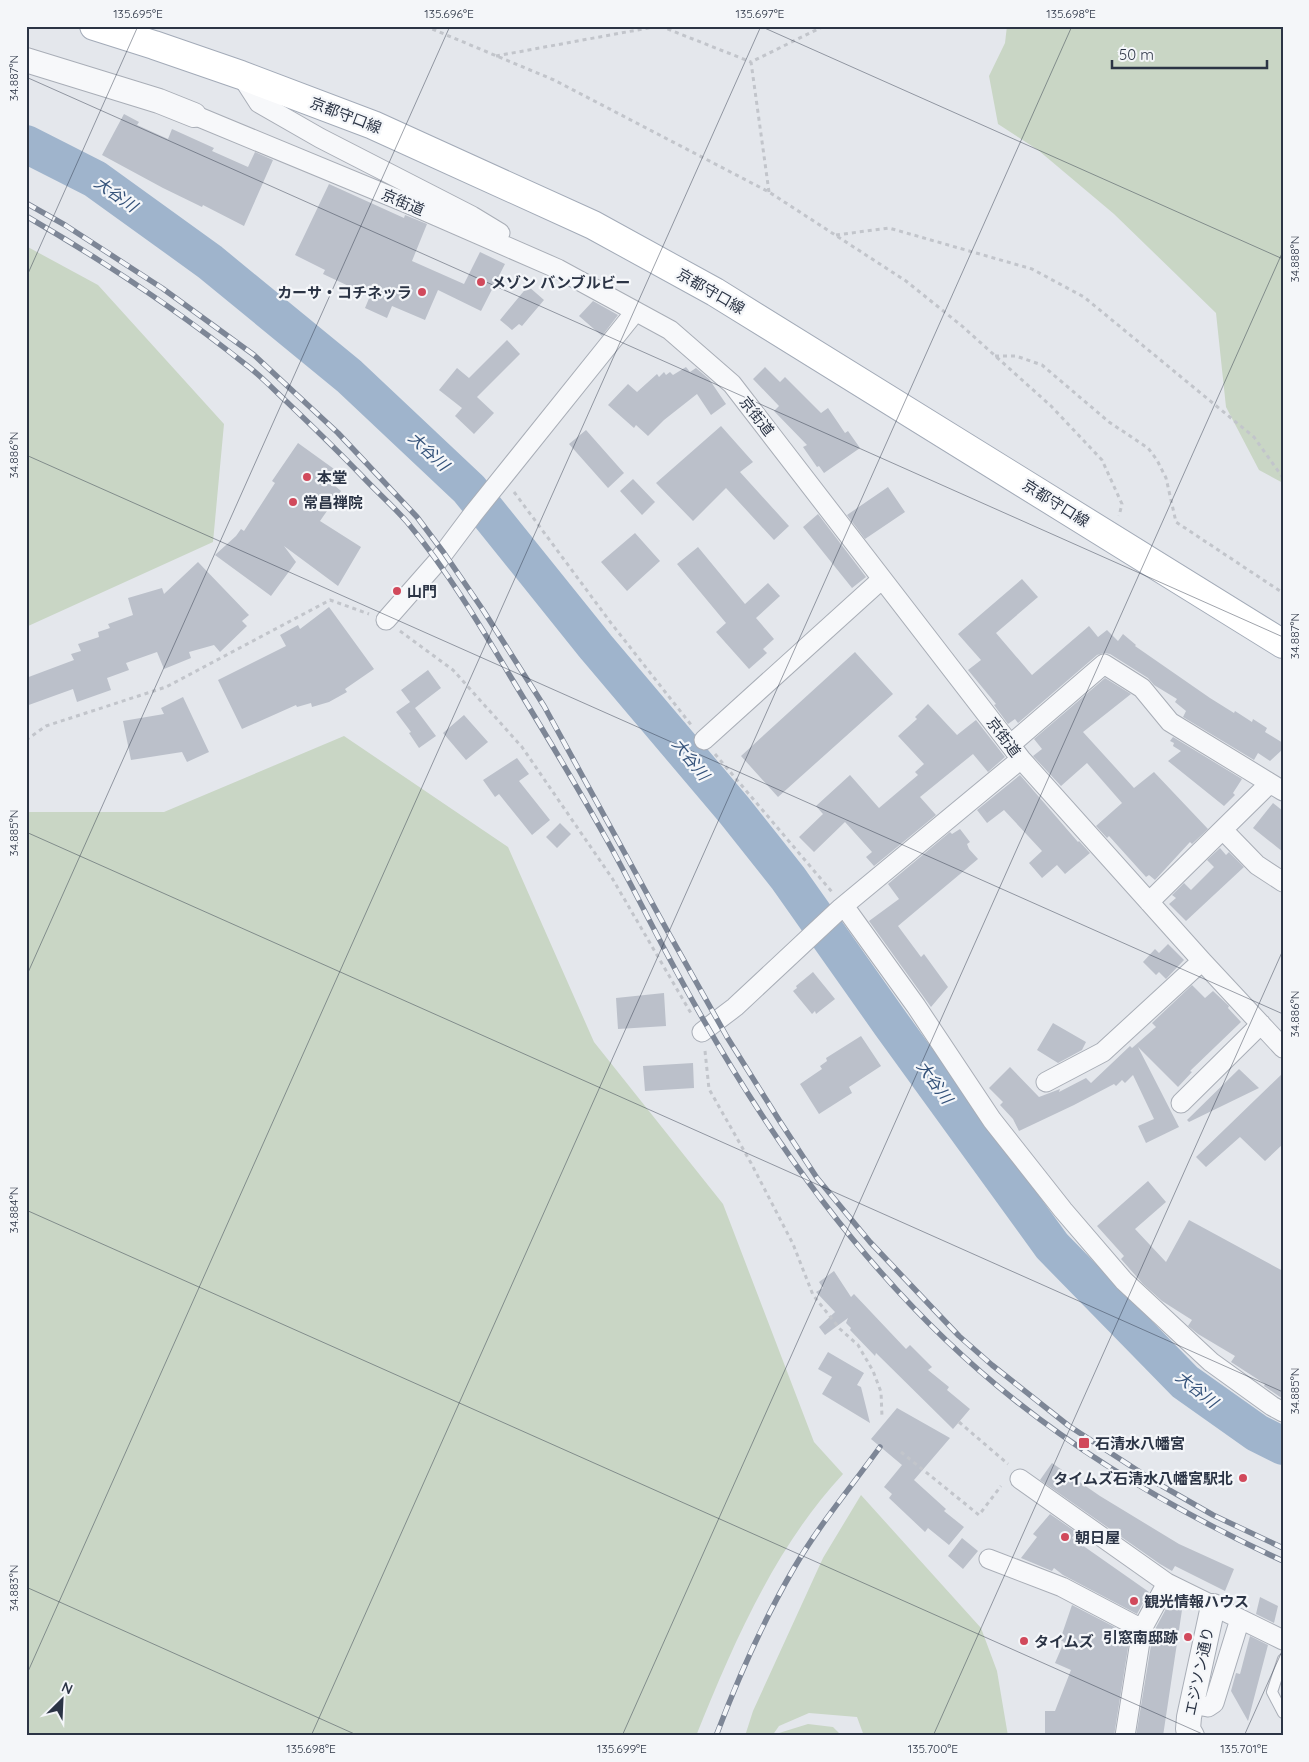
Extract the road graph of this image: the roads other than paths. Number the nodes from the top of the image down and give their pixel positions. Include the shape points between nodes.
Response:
1 (94, 26) edge
2 (26, 60) edge
3 (241, 75) junction
4 (194, 115) joint
5 (558, 269) junction
6 (636, 312) junction
7 (882, 579) junction
8 (386, 620) road end
9 (1283, 644) edge
10 (704, 740) road end
11 (1016, 752) junction
12 (1276, 787) edge
13 (1222, 830) junction
14 (1283, 882) edge
15 (1149, 902) junction
16 (842, 907) junction
17 (1202, 961) junction
18 (702, 1032) road end
19 (1274, 1032) edge
20 (1046, 1082) dead end
21 (1181, 1102) dead end
22 (1283, 1412) edge
23 (1015, 1477) road end
24 (989, 1559) dead end
25 (1167, 1583) junction
26 (1213, 1606) junction
27 (1240, 1619) junction
28 (1142, 1630) junction
29 (1283, 1640) edge
30 (1283, 1659) edge
31 (1192, 1704) junction
32 (1283, 1713) edge
33 (1125, 1736) edge
34 (1192, 1736) edge

1 - 3 main road, 京都守口線
2 - 4 street, 京街道
3 - 5 street via 259,103 472,216
3 - 9 main road, 京都守口線 via 373,125 593,225 715,292
4 - 5 street, 京街道
5 - 6 street, 京街道
6 - 7 street, 京街道 via 670,330 732,384
6 - 8 street via 437,562
7 - 10 street
7 - 11 street, 京街道
11 - 12 street via 1104,664 1142,688 1170,722
11 - 15 street, 京街道
11 - 16 street
12 - 13 street
13 - 14 street via 1257,865
13 - 15 street
15 - 17 street, 京街道
16 - 18 street via 735,1007
16 - 22 street via 921,1013 992,1120 1124,1281 1211,1362
17 - 19 street, 京街道
17 - 20 street via 1103,1052
19 - 21 street
23 - 25 street
24 - 28 street via 1062,1587
25 - 26 street
25 - 28 street
26 - 27 street
26 - 31 street, エジソン通り
27 - 29 street
27 - 31 street via 1214,1704 1208,1707
28 - 33 street
30 - 32 lane via 1272,1692
31 - 34 street, エジソン通り via 1188,1729

